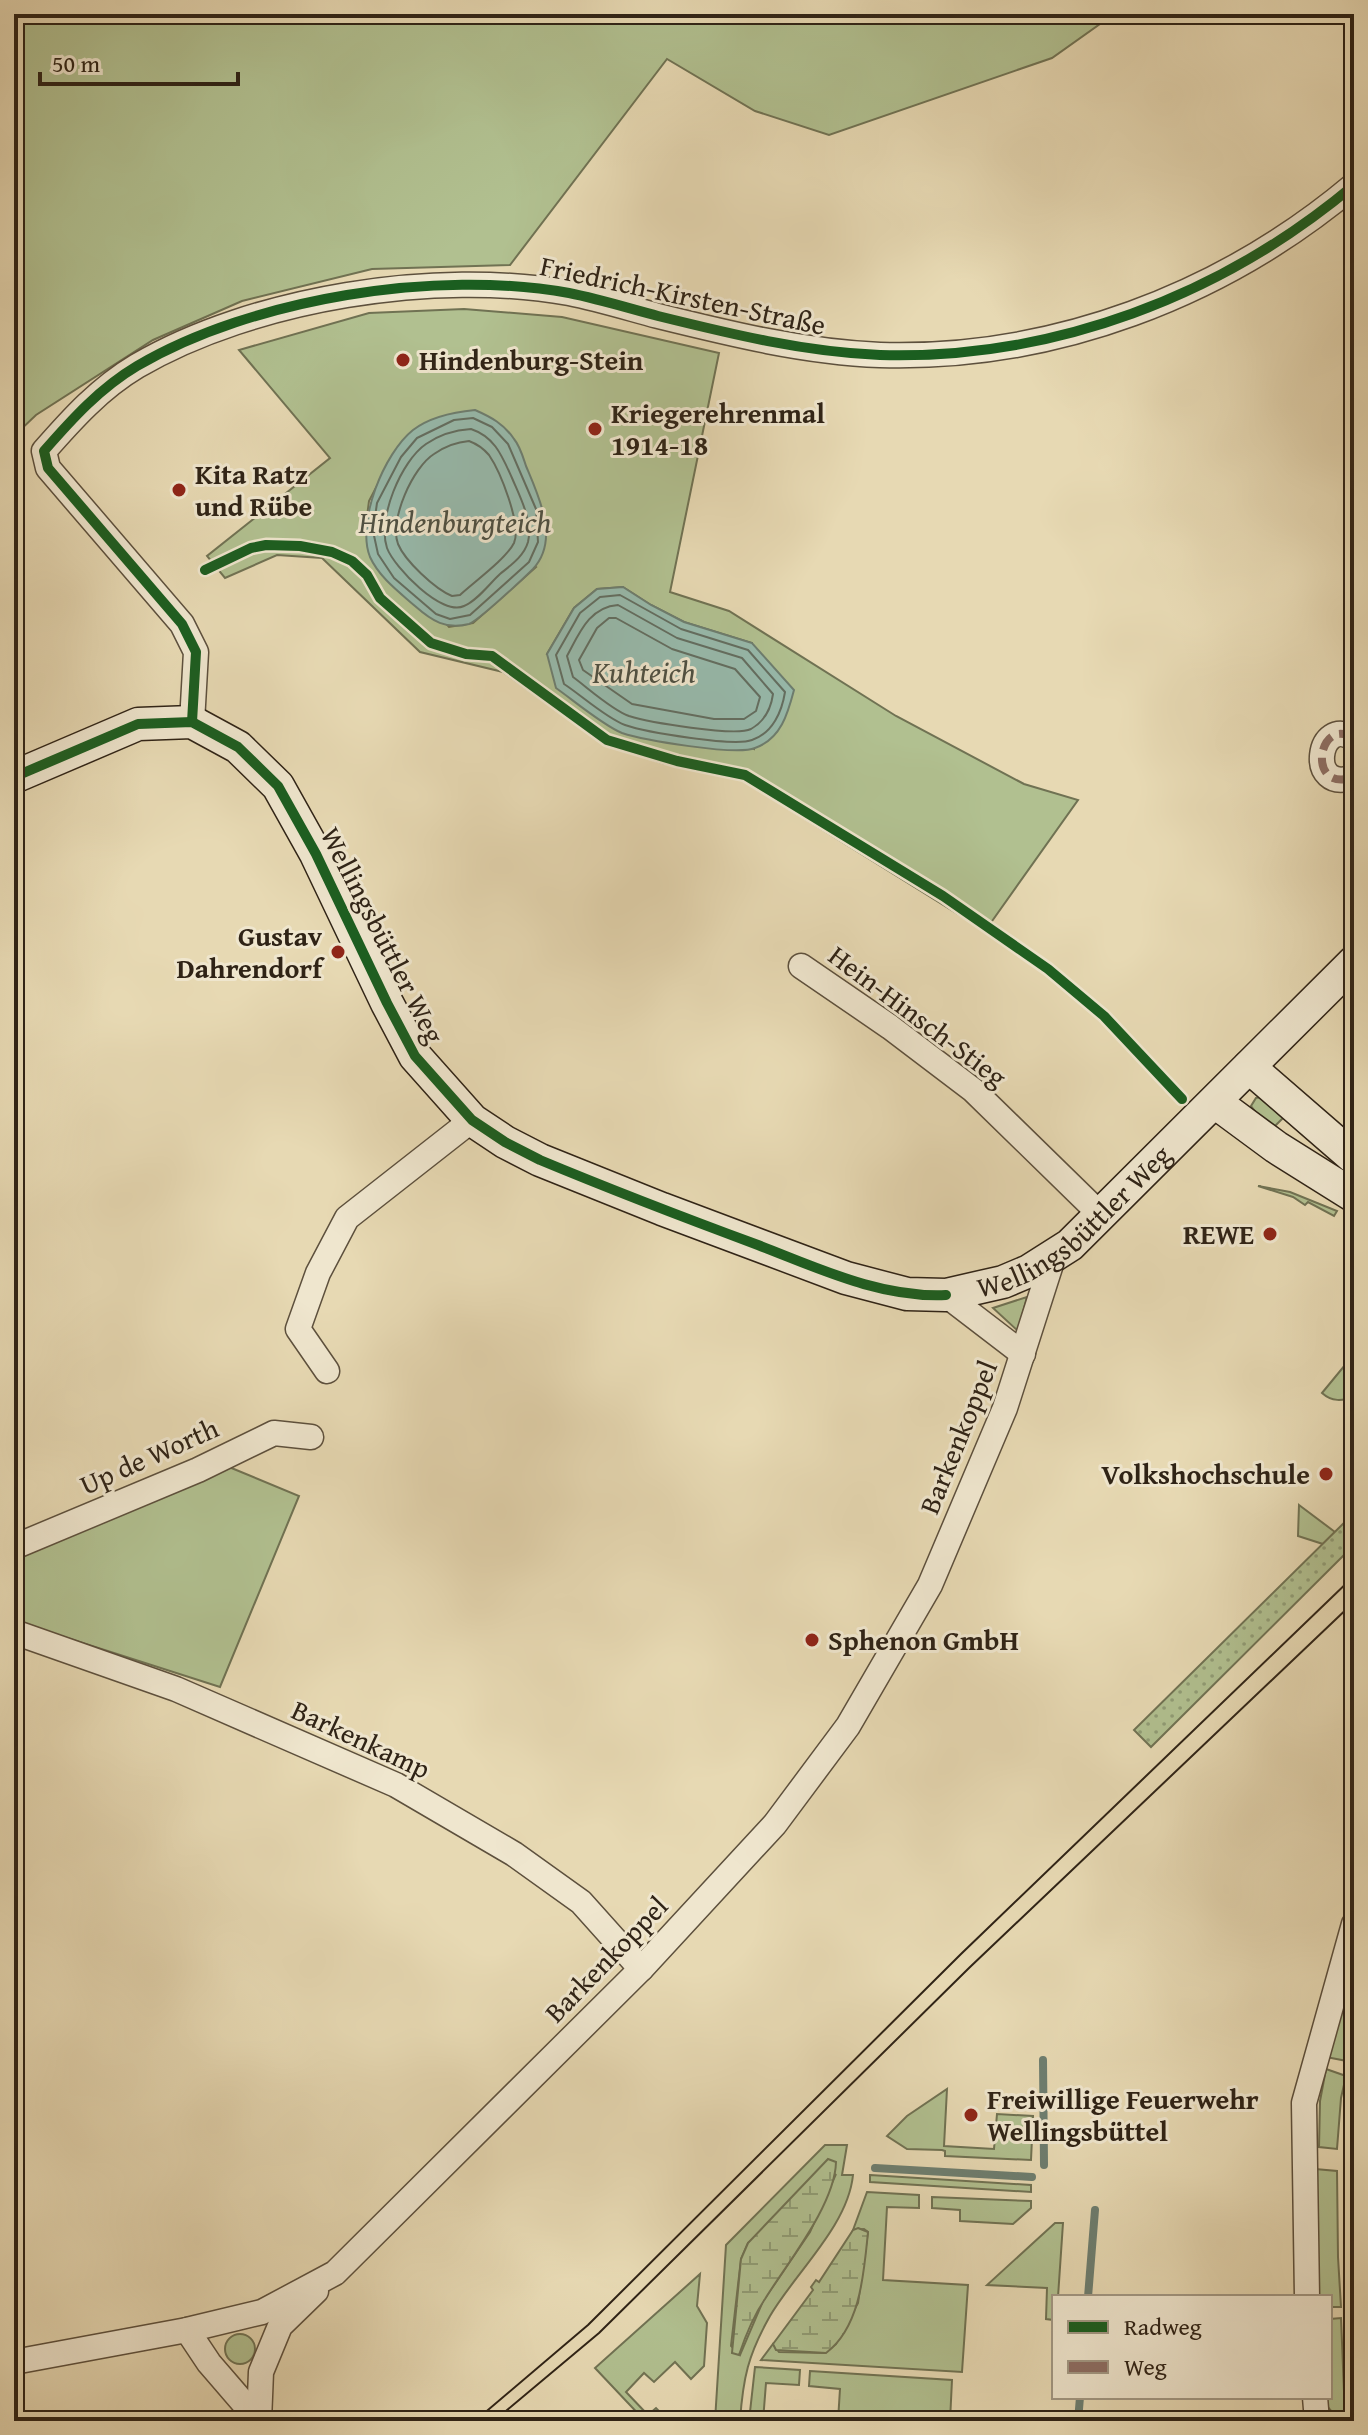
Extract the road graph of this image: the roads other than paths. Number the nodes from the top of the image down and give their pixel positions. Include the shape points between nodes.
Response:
1 (1354, 185) edge
2 (192, 722) junction
3 (1354, 739) edge
4 (14, 777) edge
5 (1354, 777) edge
6 (1354, 962) edge
7 (801, 966) dead end
8 (1249, 1067) junction
9 (1215, 1102) junction
10 (472, 1120) junction
11 (1354, 1158) edge
12 (1354, 1196) edge
13 (1101, 1215) junction
14 (1053, 1258) junction
15 (946, 1295) junction
16 (1023, 1354) junction
17 (327, 1371) dead end
18 (311, 1437) dead end
19 (14, 1547) edge
20 (14, 1632) edge
21 (1354, 1924) edge
22 (641, 1969) junction
23 (335, 2273) junction
24 (1307, 2295) edge
25 (187, 2330) junction
26 (14, 2362) edge
27 (1315, 2399) edge
28 (259, 2421) edge
29 (1317, 2421) edge

1 - 2 street, Friedrich-Kirsten-Straße via 1233,269 1164,302 1059,336 973,352 877,355 790,347 572,294 471,285 351,295 272,311 195,339 137,366 83,406 44,451 48,468 182,624 196,652
2 - 4 main road via 138,724
2 - 10 main road, Wellingsbüttler Weg via 238,747 278,786 415,1056
3 - 5 street via 1333,737 1324,744 1320,759 1330,775
6 - 8 main road, Wellingsbüttler Weg
7 - 13 street, Hein-Hinsch-Stieg via 973,1090
8 - 9 main road, Wellingsbüttler Weg
8 - 11 main road
9 - 12 main road
9 - 13 main road, Wellingsbüttler Weg
10 - 15 main road, Wellingsbüttler Weg via 540,1160 846,1278 907,1294
10 - 17 street via 347,1218 318,1273 298,1329
13 - 14 main road, Wellingsbüttler Weg
14 - 15 main road, Wellingsbüttler Weg via 1003,1282
14 - 16 street, Barkenkoppel
15 - 16 street, Barkenkoppel
16 - 22 street, Barkenkoppel via 930,1585 848,1726 775,1824
18 - 19 street, Up de Worth via 274,1433
20 - 22 street, Barkenkamp via 176,1689 396,1785 514,1854 581,1902
21 - 24 street via 1304,2103
22 - 23 street, Barkenkoppel
23 - 25 street, Barkenkoppel via 262,2312
23 - 28 street via 280,2326 261,2372
25 - 26 street, Barkenkoppel
25 - 28 street
27 - 29 street

